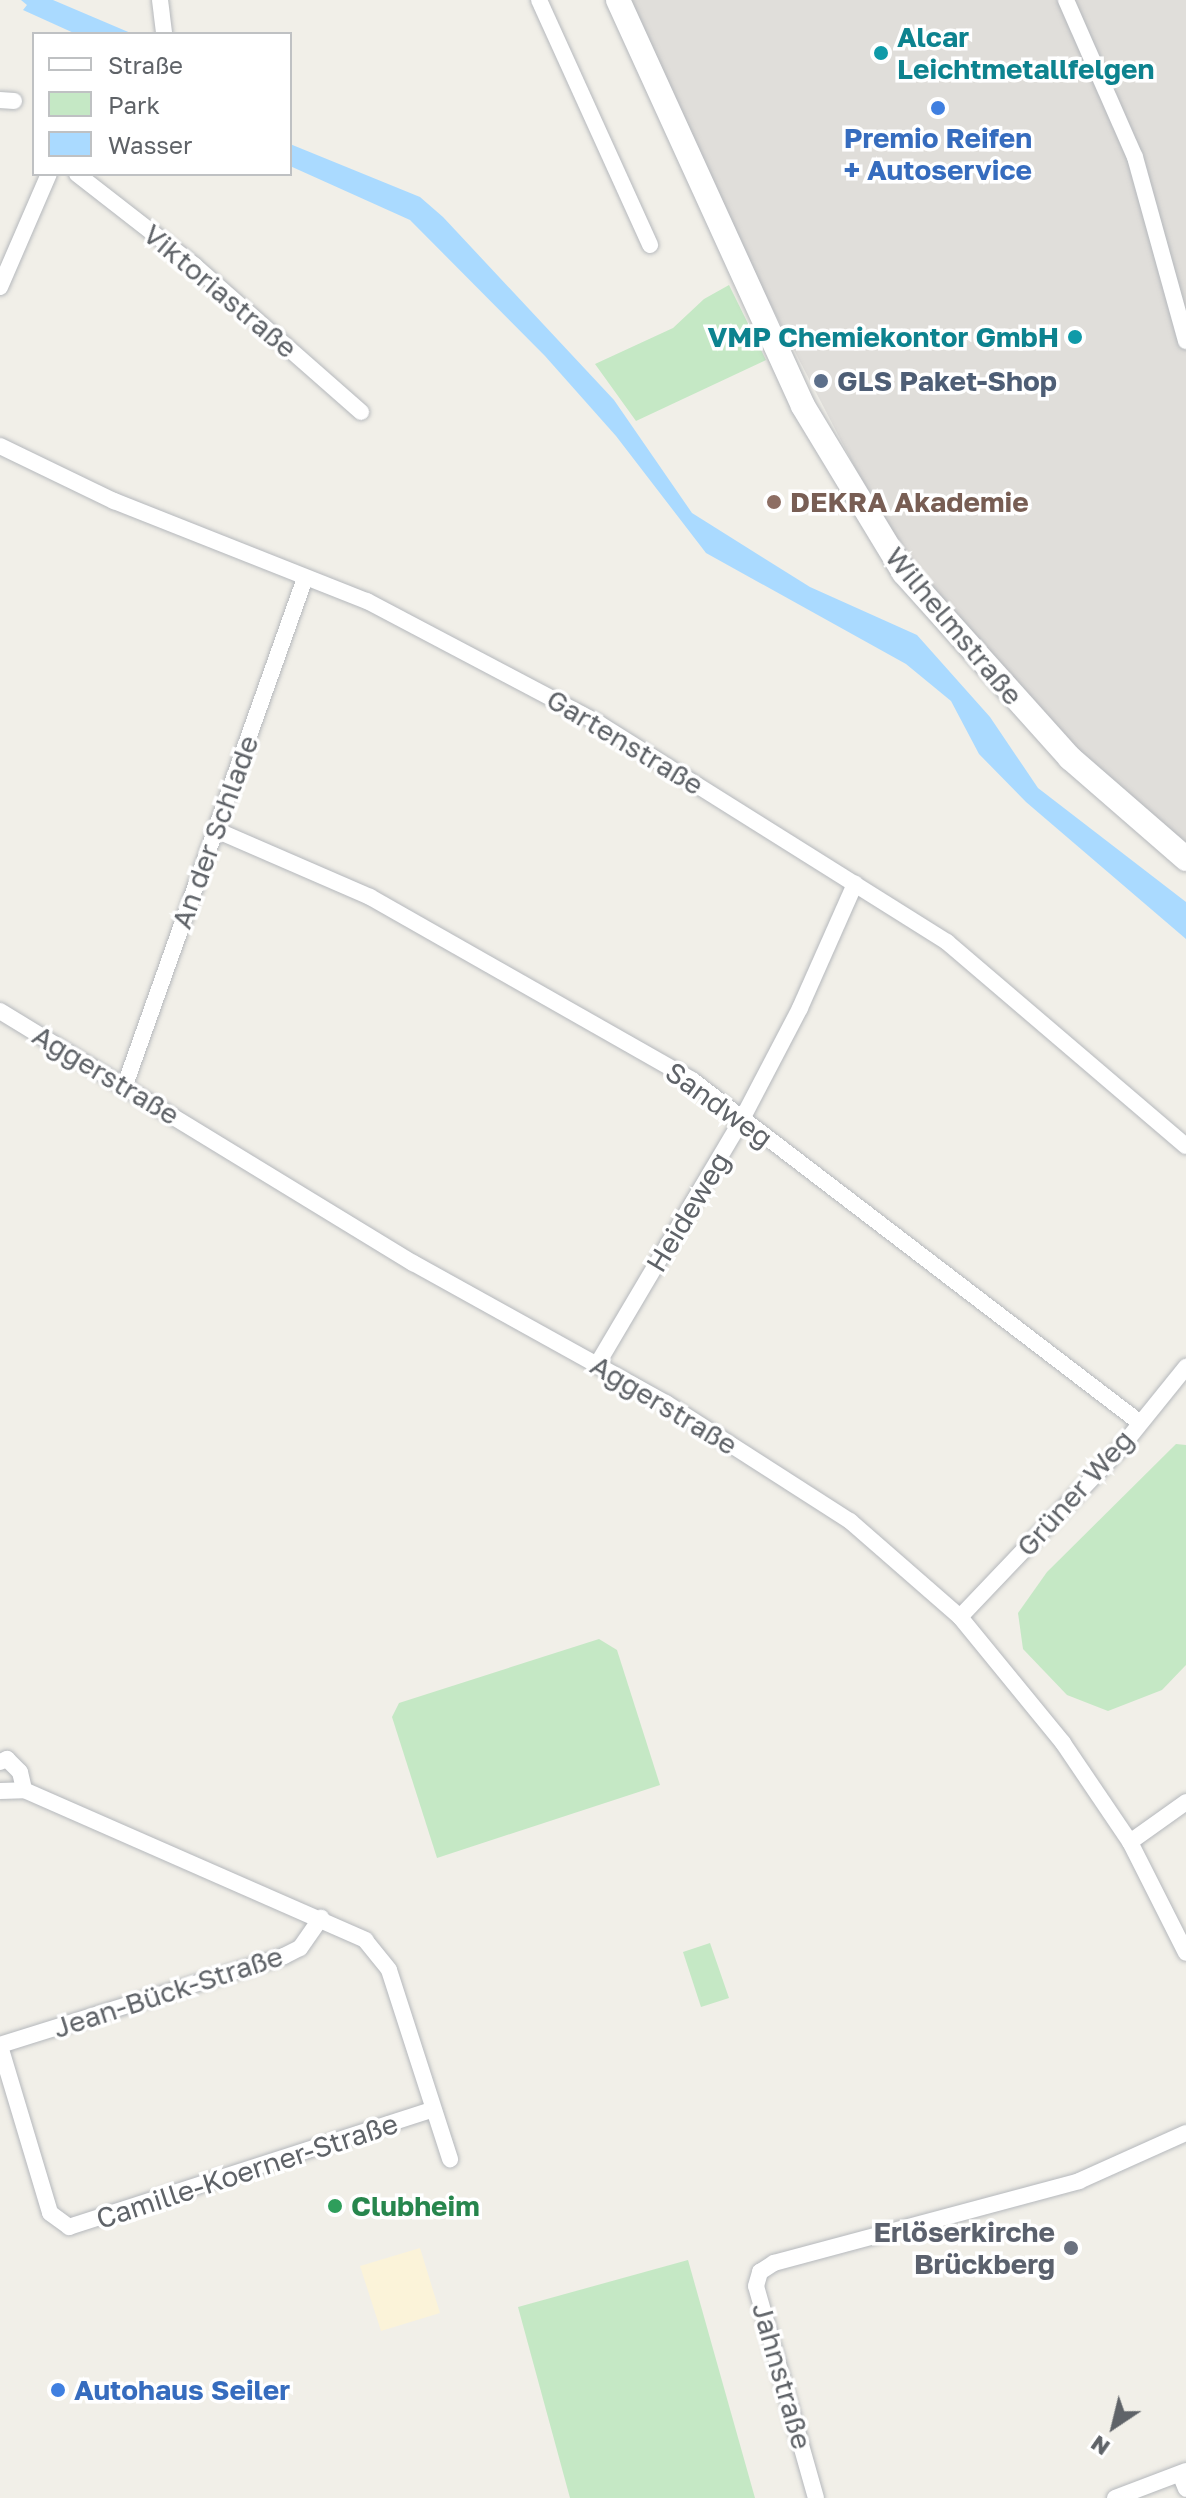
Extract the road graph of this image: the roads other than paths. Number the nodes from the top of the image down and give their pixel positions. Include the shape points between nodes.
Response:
1 (160, 0) edge
2 (539, 0) edge
3 (618, 0) edge
4 (1066, 0) edge
5 (164, 32) edge
6 (48, 176) edge
7 (80, 176) edge
8 (650, 245) dead end
9 (0, 287) edge
10 (1186, 341) edge
11 (361, 412) dead end
12 (0, 446) edge
13 (305, 578) junction
14 (216, 830) junction
15 (1186, 859) edge
16 (855, 884) junction
17 (0, 1011) edge
18 (125, 1085) junction
19 (741, 1121) junction
20 (1186, 1146) edge
21 (598, 1363) junction
22 (1186, 1367) edge
23 (1139, 1422) junction
24 (960, 1617) junction
25 (0, 1762) edge
26 (24, 1790) junction
27 (0, 1791) edge
28 (1186, 1802) edge
29 (1130, 1842) junction
30 (321, 1918) junction
31 (1186, 1953) edge
32 (0, 2045) edge
33 (431, 2110) junction
34 (1186, 2133) edge
35 (450, 2159) dead end
36 (1184, 2478) edge
37 (816, 2498) edge
38 (1115, 2498) edge

1 - 5 street
2 - 8 street
3 - 15 main road, Wilhelmstraße via 803,406 904,573 1070,758
4 - 10 street via 1135,157
6 - 9 street
7 - 11 street, Viktoriastraße via 195,266
12 - 13 street, Gartenstraße via 114,501
13 - 14 street, An der Schlade
13 - 16 street, Gartenstraße via 409,621 598,723
14 - 18 street, An der Schlade
14 - 19 street, Sandweg via 370,897 692,1080
16 - 19 street, Heideweg via 800,1008
16 - 20 street, Gartenstraße via 947,942
17 - 18 street, Aggerstraße
18 - 21 street, Aggerstraße via 413,1263
19 - 21 street, Heideweg
19 - 23 street, Sandweg
21 - 24 street, Aggerstraße via 850,1521
22 - 23 street, Grüner Weg
23 - 24 street, Grüner Weg via 1119,1450
24 - 29 street, Aggerstraße via 1063,1743
25 - 26 street via 7,1759 20,1772
26 - 27 street
26 - 30 street
28 - 29 street
29 - 31 street, Aggerstraße
30 - 32 street, Jean-Bück-Straße via 300,1948 284,1956
30 - 33 street via 365,1940 389,1970
32 - 33 street, Camille-Koerner-Straße via 50,2213 69,2227
33 - 35 street
34 - 37 street, Jahnstraße via 1079,2181 774,2263 760,2272 756,2286
36 - 38 street

